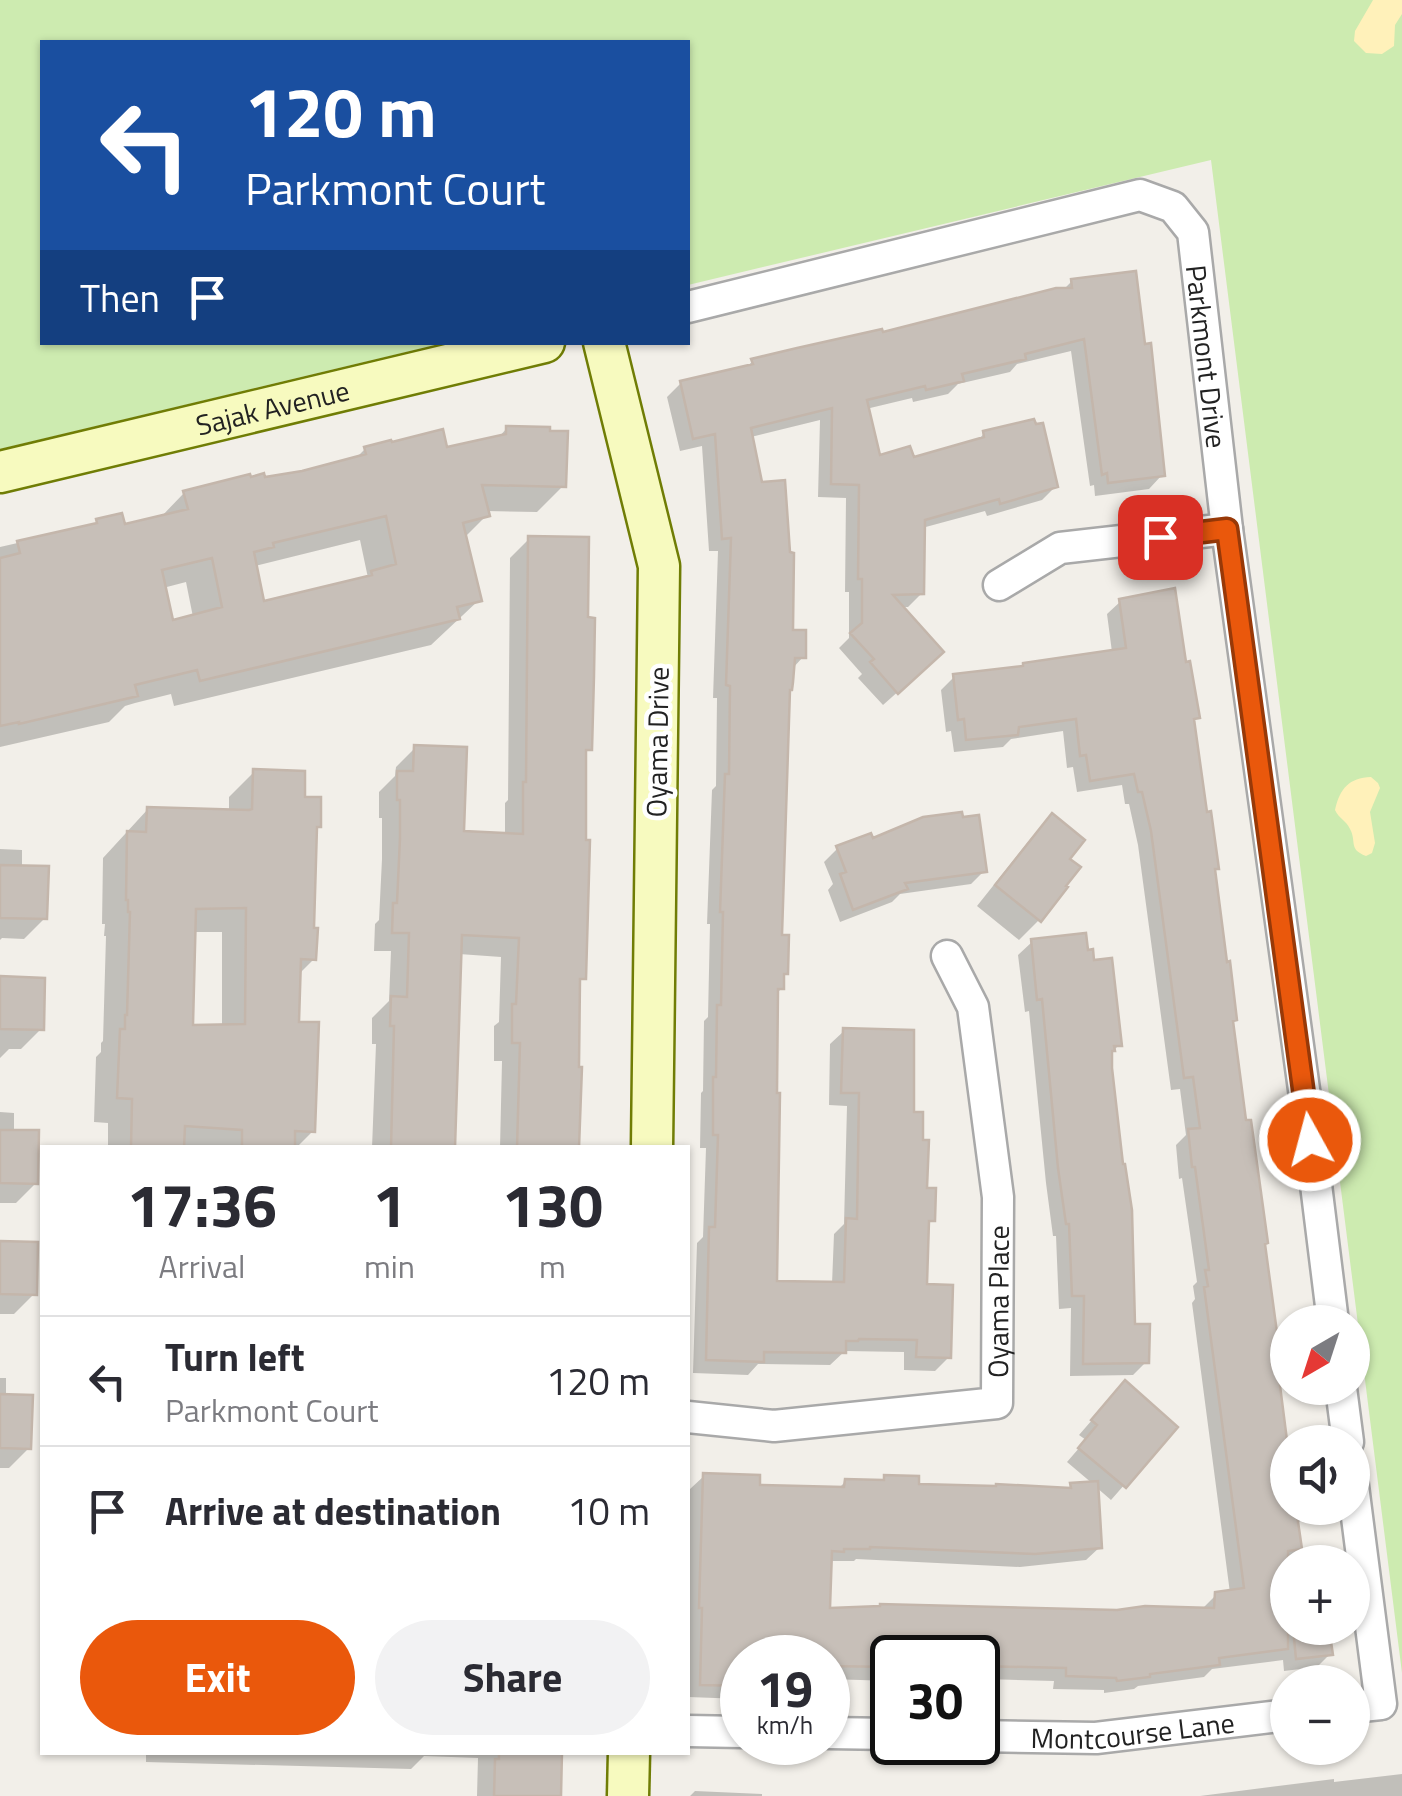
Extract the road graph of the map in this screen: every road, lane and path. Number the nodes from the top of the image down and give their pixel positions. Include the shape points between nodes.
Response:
1 (690, 307) edge
2 (531, 345) edge
3 (605, 345) edge
4 (0, 472) edge
5 (1227, 529) junction
6 (998, 586) dead end
7 (947, 956) dead end
8 (652, 1145) edge
9 (1331, 1305) edge
10 (690, 1417) edge
11 (1358, 1525) edge
12 (1370, 1705) edge
13 (1270, 1717) edge
14 (690, 1731) edge
15 (720, 1732) edge
16 (1000, 1736) edge
17 (629, 1755) edge
18 (628, 1796) edge

1 - 5 street, Parkmont Drive via 1140,195 1173,207 1192,232
2 - 4 street, Sajak Avenue
3 - 8 street, Oyama Drive via 659,566
5 - 6 street via 1060,548
5 - 9 street, Parkmont Drive
7 - 10 street, Oyama Place via 972,1007 998,1197 997,1404 774,1426
11 - 12 street via 1380,1704
13 - 16 street, Montcourse Lane via 1096,1738
14 - 15 street
17 - 18 street

